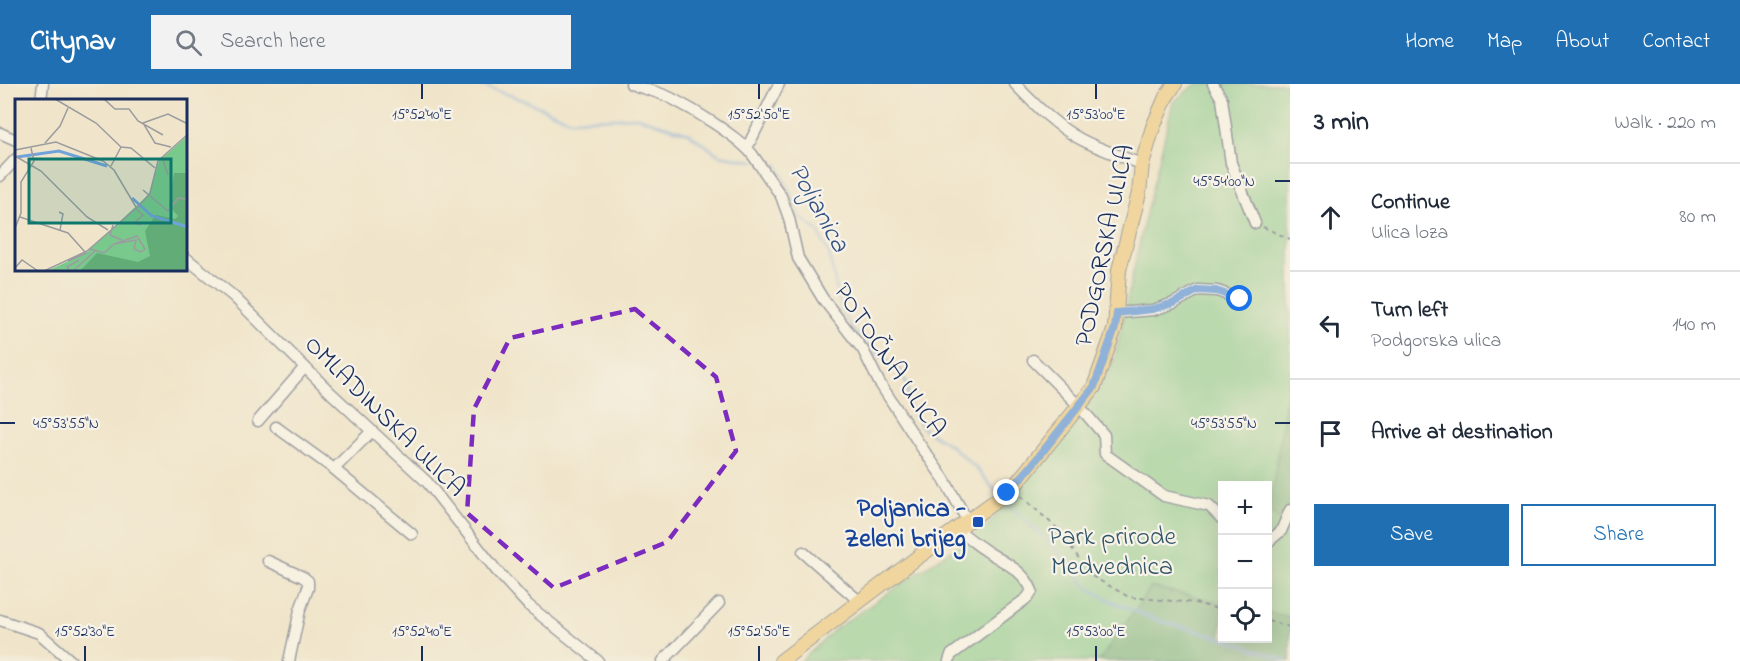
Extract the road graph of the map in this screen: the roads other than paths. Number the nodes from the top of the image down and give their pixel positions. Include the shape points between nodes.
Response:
1 (43, 84) edge
2 (631, 84) edge
3 (779, 84) edge
4 (1015, 84) edge
5 (1175, 84) edge
6 (1214, 84) edge
7 (41, 99) edge
8 (0, 133) edge
9 (15, 140) edge
10 (749, 151) junction
11 (15, 160) edge
12 (1142, 164) junction
13 (0, 176) edge
14 (1255, 223) road end
15 (188, 260) edge
16 (1240, 299) dead end
17 (1117, 313) junction
18 (1033, 360) dead end
19 (305, 367) junction
20 (1079, 406) junction
21 (258, 421) dead end
22 (276, 427) dead end
23 (372, 431) junction
24 (334, 470) junction
25 (1290, 510) edge
26 (1218, 515) edge
27 (962, 524) junction
28 (412, 534) dead end
29 (1272, 539) edge
30 (803, 552) dead end
31 (268, 561) dead end
32 (859, 601) junction
33 (719, 603) dead end
34 (0, 620) edge
35 (72, 661) edge
36 (289, 661) edge
37 (598, 661) edge
38 (663, 661) edge
39 (781, 661) edge
40 (949, 661) edge

1 - 7 street
2 - 10 street, POTOČNA ULICA via 670,98
3 - 10 street
4 - 12 street via 1080,139
5 - 12 main road, PODGORSKA ULICA via 1153,127
6 - 14 street via 1222,99 1231,163
8 - 9 street
10 - 27 street, POTOČNA ULICA via 781,196 798,258 823,299 863,350 879,382 944,479
11 - 13 street
12 - 17 main road, PODGORSKA ULICA via 1139,193 1119,270
15 - 19 street, OMLADINSKA ULICA
16 - 17 street via 1198,290 1153,309
17 - 20 main road, PODGORSKA ULICA via 1094,387
18 - 20 street
19 - 21 street
19 - 23 street, OMLADINSKA ULICA
20 - 26 street via 1104,435 1106,454 1164,496 1209,506
20 - 27 main road, PODGORSKA ULICA via 1005,494
22 - 24 street
23 - 24 street
23 - 37 street, OMLADINSKA ULICA via 427,482 528,605
24 - 28 street
25 - 29 street via 1281,531
27 - 32 main road, PODGORSKA ULICA
27 - 40 street via 983,549 1014,568 1032,591 951,655
30 - 32 street
31 - 36 street via 308,581
32 - 39 main road, PODGORSKA ULICA
33 - 38 street
34 - 35 street via 39,633

